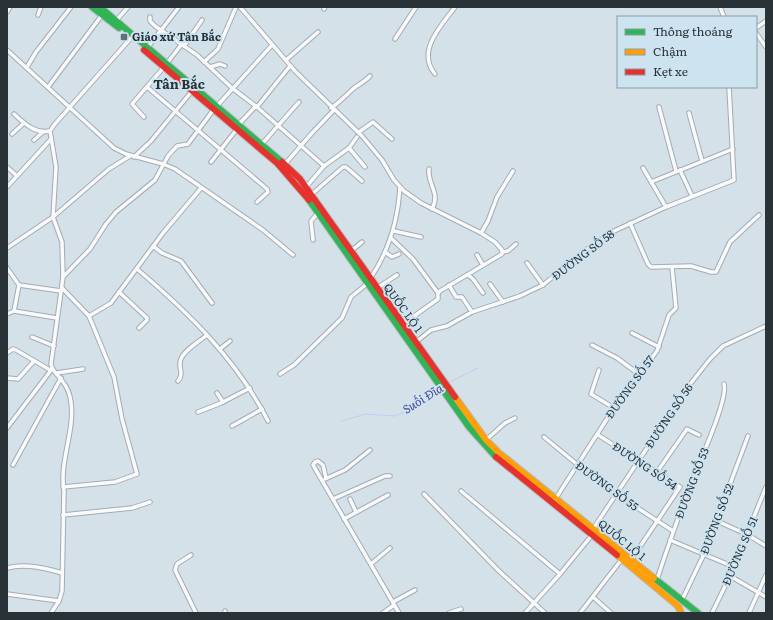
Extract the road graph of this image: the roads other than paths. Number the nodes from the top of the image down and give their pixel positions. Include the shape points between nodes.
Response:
1 (10, 7) edge
2 (41, 7) edge
3 (71, 7) edge
4 (92, 7) edge
5 (128, 7) edge
6 (179, 7) edge
7 (236, 7) edge
8 (240, 7) edge
9 (416, 7) edge
10 (455, 7) edge
11 (103, 10) edge
12 (7, 12) edge
13 (38, 15) dead end
14 (150, 17) dead end
15 (202, 20) dead end
16 (116, 21) junction
17 (766, 21) edge
18 (757, 27) edge
19 (162, 30) junction
20 (318, 32) dead end
21 (757, 34) edge
22 (131, 38) junction
23 (395, 39) dead end
24 (183, 45) junction
25 (272, 45) junction
26 (766, 45) edge
27 (148, 47) junction
28 (7, 50) edge
29 (11, 53) junction
30 (7, 57) edge
31 (286, 60) junction
32 (204, 62) junction
33 (166, 65) junction
34 (225, 66) dead end
35 (290, 66) junction
36 (27, 67) junction
37 (210, 67) junction
38 (435, 74) dead end
39 (370, 76) dead end
40 (48, 87) junction
41 (147, 87) junction
42 (232, 88) junction
43 (729, 88) edge
44 (192, 91) junction
45 (300, 102) dead end
46 (256, 106) junction
47 (69, 107) junction
48 (659, 107) dead end
49 (215, 108) junction
50 (333, 109) junction
51 (175, 111) junction
52 (689, 112) dead end
53 (14, 114) dead end
54 (144, 117) dead end
55 (24, 123) junction
56 (278, 126) junction
57 (238, 127) junction
58 (198, 130) junction
59 (50, 131) junction
60 (43, 132) junction
61 (359, 132) junction
62 (12, 134) dead end
63 (357, 137) dead end
64 (51, 139) junction
65 (392, 139) dead end
66 (34, 140) dead end
67 (262, 144) junction
68 (301, 146) junction
69 (349, 148) junction
70 (221, 149) junction
71 (733, 149) junction
72 (132, 156) junction
73 (702, 161) junction
74 (211, 162) dead end
75 (163, 164) junction
76 (285, 164) junction
77 (324, 166) junction
78 (7, 167) edge
79 (365, 167) dead end
80 (643, 168) dead end
81 (429, 169) dead end
82 (513, 171) dead end
83 (678, 171) junction
84 (17, 176) junction
85 (362, 181) dead end
86 (651, 182) junction
87 (307, 186) junction
88 (7, 187) edge
89 (400, 187) junction
90 (201, 188) junction
91 (312, 194) junction
92 (692, 196) junction
93 (257, 202) dead end
94 (666, 207) junction
95 (432, 208) junction
96 (319, 212) junction
97 (759, 215) dead end
98 (53, 218) junction
99 (630, 223) junction
100 (394, 231) junction
101 (481, 233) junction
102 (421, 237) dead end
103 (391, 238) junction
104 (313, 240) dead end
105 (362, 242) dead end
106 (516, 244) dead end
107 (153, 246) junction
108 (7, 248) edge
109 (351, 251) junction
110 (385, 252) junction
111 (503, 252) junction
112 (293, 254) dead end
113 (399, 254) dead end
114 (477, 255) dead end
115 (527, 263) dead end
116 (483, 265) junction
117 (672, 267) junction
118 (7, 268) edge
119 (137, 269) junction
120 (397, 275) dead end
121 (468, 275) junction
122 (63, 278) junction
123 (369, 281) junction
124 (490, 284) dead end
125 (19, 285) junction
126 (543, 285) junction
127 (449, 286) junction
128 (377, 288) junction
129 (62, 290) junction
130 (119, 292) junction
131 (438, 293) junction
132 (483, 293) dead end
133 (503, 302) junction
134 (212, 303) dead end
135 (14, 311) junction
136 (472, 312) junction
137 (7, 314) edge
138 (90, 316) junction
139 (57, 318) junction
140 (403, 324) junction
141 (766, 326) edge
142 (139, 328) dead end
143 (632, 333) dead end
144 (207, 335) junction
145 (32, 337) dead end
146 (230, 341) dead end
147 (416, 342) junction
148 (54, 346) junction
149 (592, 346) dead end
150 (659, 347) junction
151 (220, 349) junction
152 (7, 353) edge
153 (34, 360) junction
154 (51, 369) junction
155 (83, 369) dead end
156 (599, 370) dead end
157 (57, 374) junction
158 (280, 374) dead end
159 (640, 375) junction
160 (7, 378) edge
161 (60, 378) junction
162 (178, 381) dead end
163 (441, 382) junction
164 (724, 384) dead end
165 (250, 388) junction
166 (446, 390) junction
167 (217, 392) dead end
168 (223, 402) junction
169 (614, 408) junction
170 (262, 409) junction
171 (198, 412) dead end
172 (515, 418) dead end
173 (268, 421) dead end
174 (232, 426) dead end
175 (7, 428) edge
176 (598, 435) junction
177 (699, 435) dead end
178 (748, 436) dead end
179 (544, 438) dead end
180 (486, 440) junction
181 (370, 450) dead end
182 (639, 461) junction
183 (13, 465) dead end
184 (578, 466) junction
185 (657, 472) junction
186 (390, 476) dead end
187 (324, 479) junction
188 (63, 487) junction
189 (766, 487) edge
190 (461, 491) dead end
191 (424, 494) dead end
192 (616, 494) junction
193 (388, 496) dead end
194 (333, 499) junction
195 (350, 499) dead end
196 (555, 499) junction
197 (150, 502) dead end
198 (356, 512) junction
199 (63, 515) junction
200 (344, 519) junction
201 (717, 521) junction
202 (658, 522) junction
203 (673, 531) junction
204 (592, 532) junction
205 (748, 535) junction
206 (670, 540) junction
207 (766, 546) edge
208 (390, 548) dead end
209 (704, 554) junction
210 (190, 555) dead end
211 (622, 559) junction
212 (631, 560) junction
213 (370, 564) junction
214 (734, 567) junction
215 (7, 568) edge
216 (62, 573) junction
217 (560, 574) junction
218 (766, 575) edge
219 (730, 576) junction
220 (656, 581) junction
221 (415, 590) dead end
222 (7, 594) edge
223 (758, 594) junction
224 (593, 597) junction
225 (766, 597) edge
226 (682, 600) junction
227 (59, 601) junction
228 (393, 604) junction
229 (533, 604) junction
230 (675, 604) junction
231 (690, 606) junction
232 (461, 610) dead end
233 (52, 613) edge
234 (196, 613) edge
235 (383, 613) edge
236 (399, 613) edge
237 (449, 613) edge
238 (524, 613) edge
239 (545, 613) edge
240 (580, 613) edge
241 (611, 613) edge
242 (678, 613) edge
243 (681, 613) edge
244 (694, 613) edge
245 (698, 613) edge
246 (712, 613) edge
247 (749, 613) edge

1 - 12 street
2 - 13 street
3 - 36 street
4 - 11 highway, QUỐC LỘ 1
5 - 16 street
6 - 19 street
7 - 32 street via 218,49
8 - 25 street
9 - 23 street
10 - 38 street via 428,49 427,62
11 - 16 highway, QUỐC LỘ 1
11 - 22 highway, QUỐC LỘ 1
11 - 40 street
14 - 19 street via 150,21
15 - 24 street
16 - 27 highway, QUỐC LỘ 1
17 - 18 street
19 - 24 street
19 - 27 street
20 - 31 street
21 - 26 street
22 - 33 highway, QUỐC LỘ 1
22 - 47 street
24 - 32 street
24 - 33 street
25 - 31 street
25 - 42 street
27 - 33 highway, QUỐC LỘ 1
28 - 29 street
29 - 30 street
29 - 36 street
31 - 35 street
32 - 37 street
33 - 41 street
33 - 44 highway, QUỐC LỘ 1
33 - 49 highway, QUỐC LỘ 1
34 - 37 street via 220,64
35 - 46 street
35 - 50 street
36 - 40 street
37 - 42 street
39 - 50 street
40 - 47 street
41 - 51 street
41 - 54 street via 132,105
42 - 46 street
42 - 49 street
43 - 71 street, ĐƯỜNG SỐ 58
44 - 49 highway, QUỐC LỘ 1
44 - 51 street
45 - 56 street
46 - 56 street
46 - 57 street
47 - 59 street
47 - 72 street via 103,140
48 - 83 street
49 - 57 highway, QUỐC LỘ 1
49 - 58 street
50 - 61 street
50 - 68 street
51 - 58 street
51 - 72 street via 151,141
52 - 73 street
53 - 55 street
55 - 60 street via 38,132
55 - 62 street
56 - 67 street
56 - 68 street
57 - 67 highway, QUỐC LỘ 1
57 - 70 street
57 - 96 highway, QUỐC LỘ 1 via 286,172
58 - 70 street
58 - 75 street via 188,144 177,146
59 - 60 street
59 - 64 street
60 - 66 street
61 - 65 street via 373,122
61 - 89 street
63 - 69 street
64 - 84 street
64 - 98 street via 56,167
67 - 76 highway, QUỐC LỘ 1
68 - 76 street
68 - 77 street
69 - 77 street
69 - 79 street
70 - 74 street
70 - 93 street via 267,189 268,192
71 - 73 street
71 - 92 street, ĐƯỜNG SỐ 58 via 734,180
72 - 75 street
72 - 98 street via 109,168
73 - 83 street
75 - 90 street
75 - 122 street via 155,180 116,212 90,250
76 - 87 highway, QUỐC LỘ 1
77 - 87 street
78 - 84 street
80 - 86 street
81 - 95 street via 428,174 436,198
82 - 101 street via 497,197
83 - 86 street
83 - 92 street
84 - 88 street
85 - 91 street via 343,167
86 - 94 street
87 - 91 highway, QUỐC LỘ 1
89 - 95 street
89 - 100 street
90 - 107 street
90 - 112 street via 264,230
91 - 109 highway, QUỐC LỘ 1
92 - 94 street, ĐƯỜNG SỐ 58
94 - 99 street, ĐƯỜNG SỐ 58
95 - 101 street
96 - 104 street via 311,221
96 - 123 highway, QUỐC LỘ 1
97 - 117 street via 730,242 716,272 692,266
98 - 108 street
98 - 122 street via 62,242
99 - 117 street via 648,264 651,267
99 - 126 street, ĐƯỜNG SỐ 58 via 605,236
100 - 102 street
100 - 103 street
101 - 111 street via 495,242
103 - 110 street
103 - 131 street via 413,259
105 - 109 street
106 - 111 street
107 - 119 street
107 - 134 street via 181,261
109 - 123 highway, QUỐC LỘ 1
110 - 113 street via 391,257
110 - 123 street
111 - 116 street
114 - 116 street
115 - 126 street
116 - 121 street
117 - 150 street, ĐƯỜNG SỐ 57 via 676,308 669,315
118 - 125 street
119 - 130 street
119 - 144 street
120 - 128 street
121 - 127 street
121 - 132 street
122 - 129 street
123 - 128 highway, QUỐC LỘ 1
123 - 158 street via 351,297 342,318 294,365
123 - 163 highway, QUỐC LỘ 1
124 - 133 street
125 - 129 street
125 - 135 street
126 - 133 street, ĐƯỜNG SỐ 58
127 - 131 street
127 - 136 street via 456,297 462,298
128 - 140 highway, QUỐC LỘ 1
129 - 138 street
129 - 139 street
130 - 138 street via 107,306
130 - 142 street via 147,318
131 - 140 street via 438,299
133 - 136 street, ĐƯỜNG SỐ 58
135 - 137 street
135 - 139 street
136 - 147 street, ĐƯỜNG SỐ 58 via 447,326 431,330
138 - 188 street via 114,378 137,474 115,482
139 - 148 street
140 - 147 highway, QUỐC LỘ 1
141 - 182 street, ĐƯỜNG SỐ 56 via 723,346 710,359 687,388
143 - 150 street
144 - 151 street
144 - 162 street via 182,356 182,376
145 - 148 street
146 - 151 street
147 - 163 highway, QUỐC LỘ 1
148 - 154 street
149 - 159 street via 617,358
150 - 159 street, ĐƯỜNG SỐ 57
151 - 165 street
152 - 153 street via 13,349
153 - 154 street
153 - 160 street via 18,379
154 - 157 street
154 - 175 street
155 - 157 street
156 - 169 street via 591,394
157 - 161 street
159 - 169 street, ĐƯỜNG SỐ 57
161 - 183 street
161 - 188 street via 70,396 71,409
163 - 166 highway, QUỐC LỘ 1
164 - 203 street, ĐƯỜNG SỐ 53 via 715,424
165 - 168 street
165 - 170 street
166 - 180 highway, QUỐC LỘ 1
166 - 204 highway, QUỐC LỘ 1 via 474,434 492,453
167 - 168 street
168 - 171 street
169 - 176 street, ĐƯỜNG SỐ 57
170 - 173 street
170 - 174 street
172 - 180 street via 505,423
176 - 182 street, ĐƯỜNG SỐ 54
176 - 184 street, ĐƯỜNG SỐ 57
177 - 185 street via 687,430
178 - 201 street, ĐƯỜNG SỐ 52
179 - 184 street, ĐƯỜNG SỐ 55
180 - 196 highway, QUỐC LỘ 1
181 - 187 street via 345,470
182 - 185 street, ĐƯỜNG SỐ 54
182 - 192 street, ĐƯỜNG SỐ 56
184 - 192 street, ĐƯỜNG SỐ 55
184 - 196 street, ĐƯỜNG SỐ 57
185 - 202 street, ĐƯỜNG SỐ 54 via 680,487
186 - 194 street
187 - 187 street via 322,464 315,462 313,465
187 - 194 street
188 - 199 street
189 - 205 street, ĐƯỜNG SỐ 51
190 - 217 street
191 - 229 street
192 - 202 street, ĐƯỜNG SỐ 55
192 - 204 street, ĐƯỜNG SỐ 56
193 - 198 street
194 - 200 street
195 - 198 street
196 - 204 highway, QUỐC LỘ 1
197 - 199 street via 132,508
198 - 200 street
199 - 216 street
200 - 213 street
201 - 205 street
201 - 209 street, ĐƯỜNG SỐ 52
202 - 203 street, ĐƯỜNG SỐ 55
202 - 212 street, ĐƯỜNG SỐ 54
203 - 206 street, ĐƯỜNG SỐ 53
204 - 211 highway, QUỐC LỘ 1
204 - 212 highway, QUỐC LỘ 1
204 - 217 street, ĐƯỜNG SỐ 56
205 - 207 street
205 - 214 street, ĐƯỜNG SỐ 51
206 - 209 street
206 - 220 street, ĐƯỜNG SỐ 53
208 - 213 street
209 - 214 street
209 - 226 street, ĐƯỜNG SỐ 52
210 - 234 street via 177,564 175,570
211 - 224 street
211 - 230 highway, QUỐC LỘ 1
212 - 220 highway, QUỐC LỘ 1
213 - 228 street
214 - 219 street, ĐƯỜNG SỐ 51
215 - 216 street via 34,567
216 - 227 street
217 - 229 street, ĐƯỜNG SỐ 56
218 - 223 street
219 - 223 street
219 - 246 street, ĐƯỜNG SỐ 51
220 - 226 highway, QUỐC LỘ 1
221 - 228 street
222 - 227 street
223 - 225 street
223 - 247 street
224 - 240 street
224 - 241 street
226 - 231 highway, QUỐC LỘ 1
227 - 233 street
228 - 235 street
228 - 236 street
229 - 238 street, ĐƯỜNG SỐ 56
229 - 239 street
230 - 242 highway
230 - 243 highway, QUỐC LỘ 1
231 - 244 highway
231 - 245 highway, QUỐC LỘ 1
232 - 237 street

